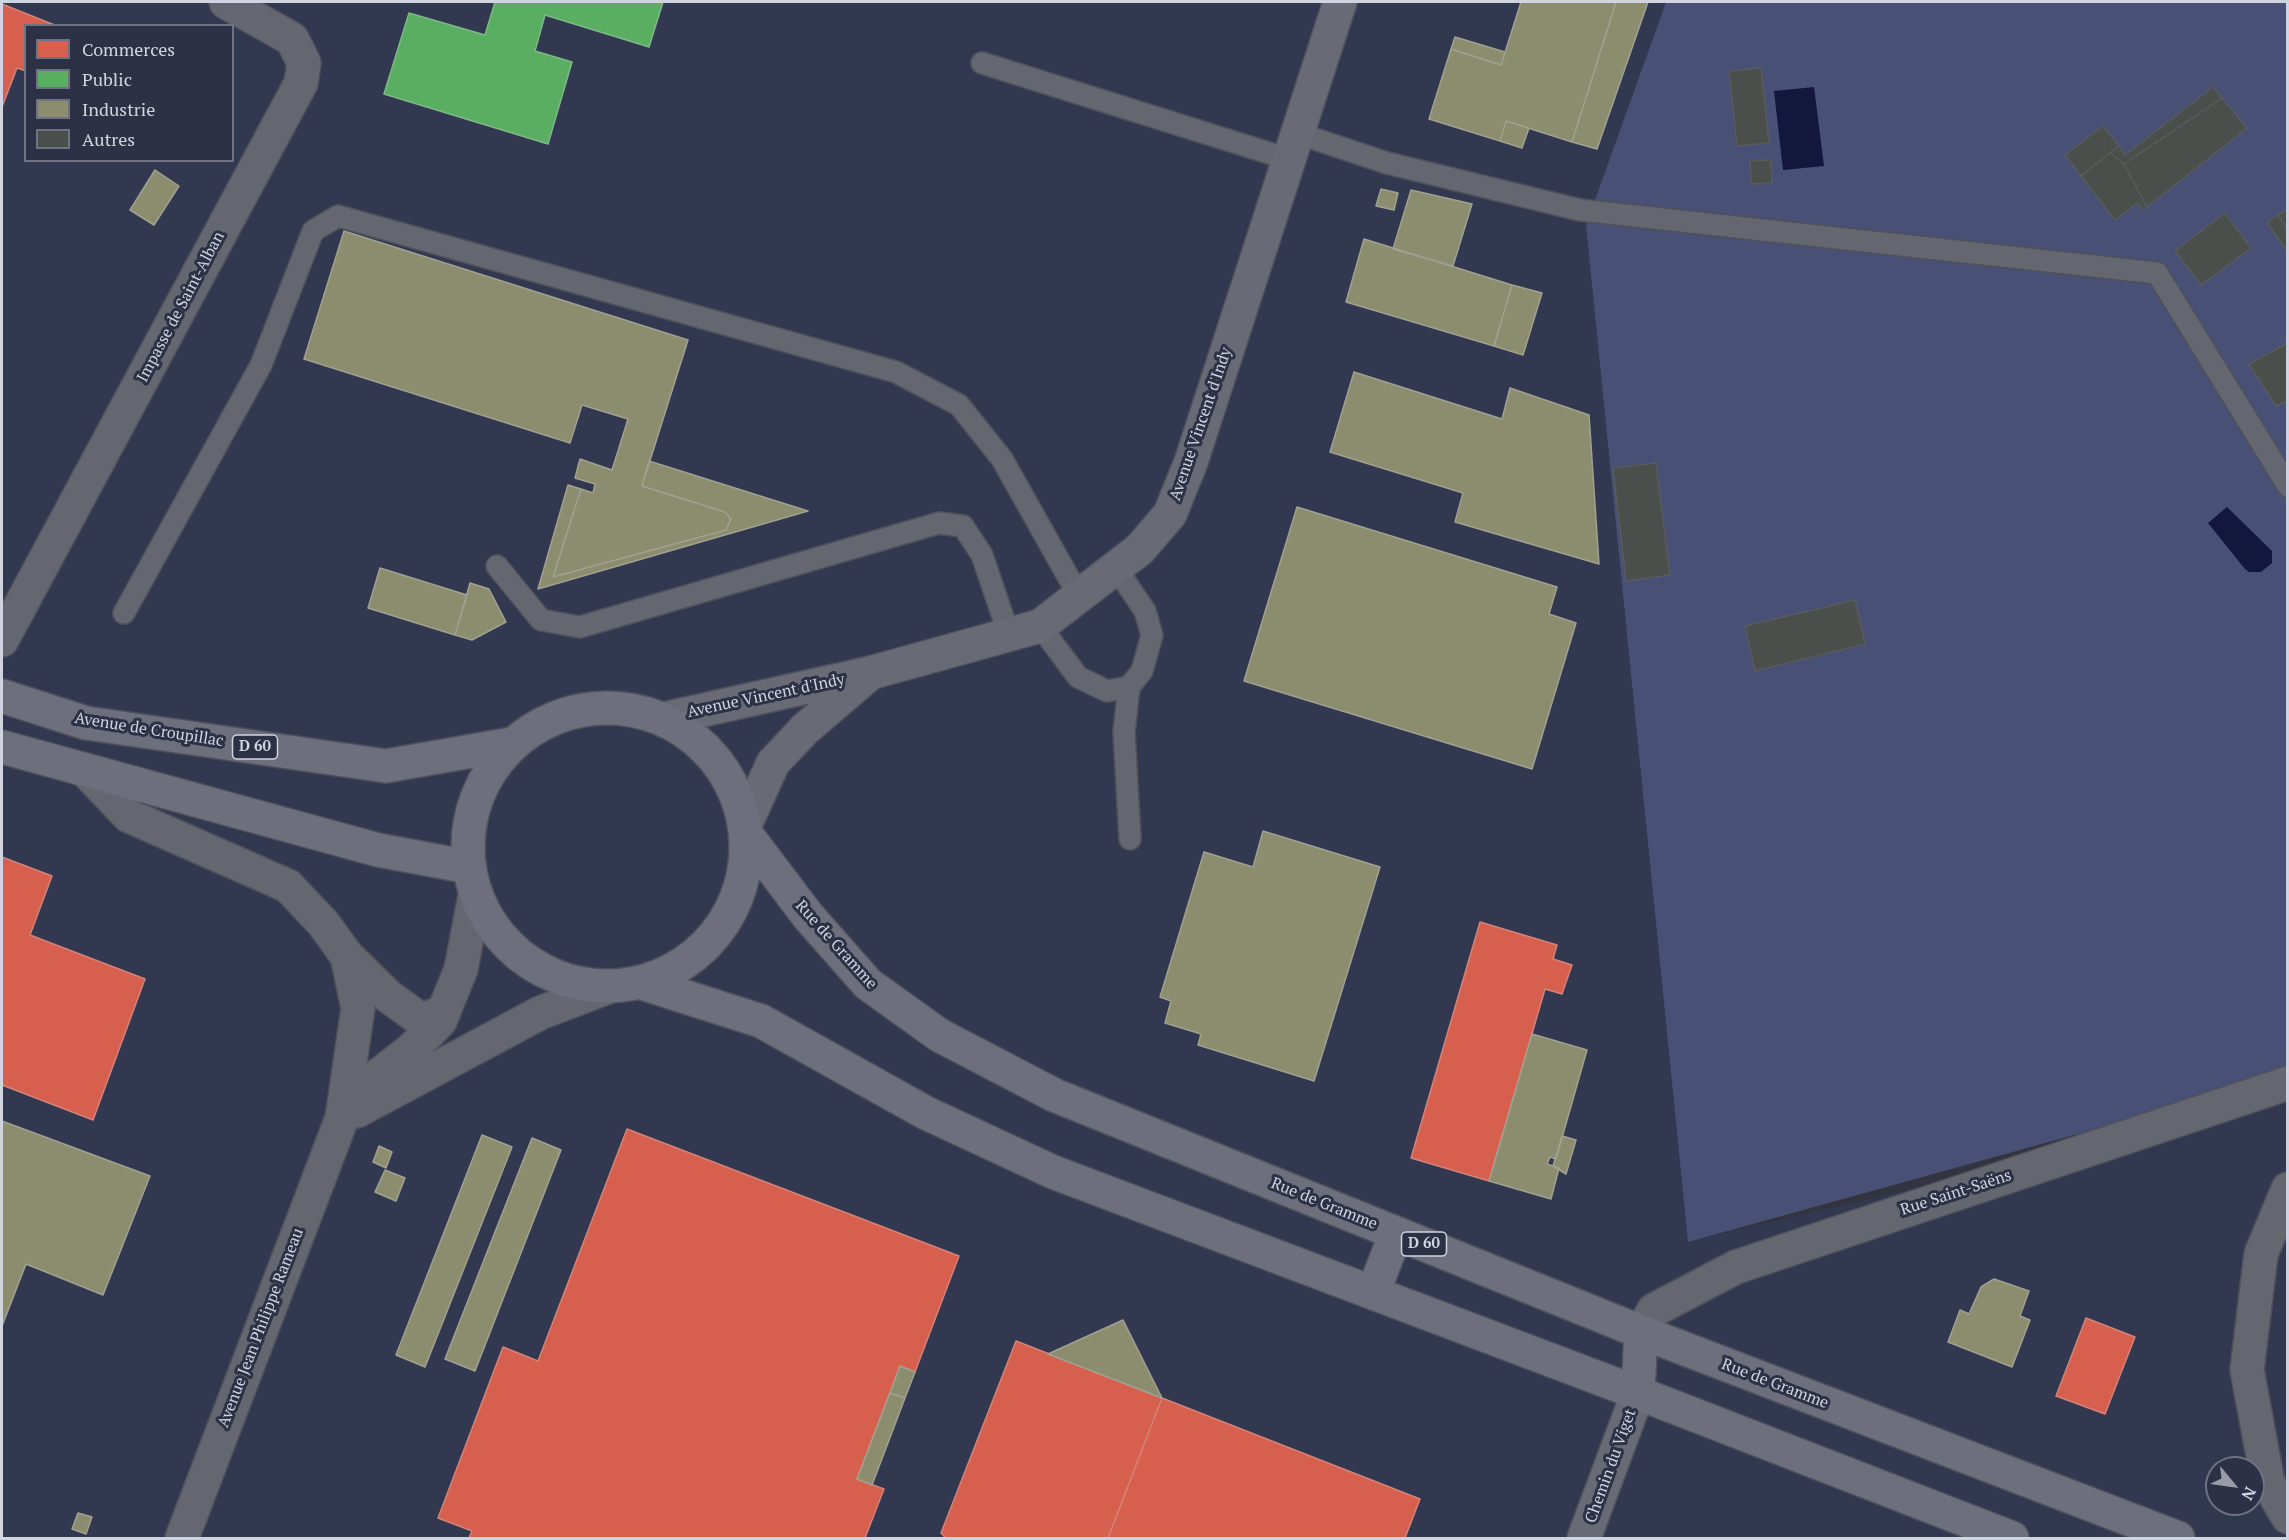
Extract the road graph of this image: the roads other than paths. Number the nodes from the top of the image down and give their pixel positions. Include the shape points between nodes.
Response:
1 (226, 2) edge
2 (1340, 2) edge
3 (982, 63) dead end
4 (1293, 146) junction
5 (2288, 486) edge
6 (497, 566) dead end
7 (1116, 568) junction
8 (1079, 596) junction
9 (124, 613) dead end
10 (1024, 631) junction
11 (2, 640) edge
12 (870, 673) junction
13 (1129, 687) junction
14 (2, 696) edge
15 (663, 718) junction
16 (512, 744) junction
17 (2, 747) edge
18 (85, 770) junction
19 (746, 829) junction
20 (1130, 839) dead end
21 (472, 881) junction
22 (347, 956) junction
23 (642, 983) junction
24 (608, 987) junction
25 (444, 1012) junction
26 (2288, 1083) edge
27 (342, 1118) junction
28 (2288, 1189) edge
29 (1396, 1233) junction
30 (1373, 1293) junction
31 (1641, 1332) junction
32 (1638, 1393) junction
33 (2288, 1516) edge
34 (182, 1539) edge
35 (1584, 1539) edge
36 (2012, 1539) edge
37 (2178, 1539) edge

1 - 11 street, Impasse de Saint-Alban via 292,39 304,63 301,83
2 - 4 street, Avenue Vincent d'Indy
3 - 4 lane
4 - 5 lane via 1388,163 1580,210 2157,273
4 - 7 street, Avenue Vincent d'Indy via 1191,462 1170,514 1140,549
6 - 10 lane via 541,620 580,627 939,523 963,526
7 - 8 street, Avenue Vincent d'Indy
7 - 13 lane via 1145,611 1152,634 1142,671
8 - 9 lane via 1002,459 959,405 896,372 338,216 313,231 261,365
8 - 10 street, Avenue Vincent d'Indy
10 - 12 street, Avenue Vincent d'Indy
10 - 13 lane via 1078,677 1107,691
12 - 15 street, Avenue Vincent d'Indy
12 - 19 street, Avenue Vincent d'Indy via 805,729 773,763
13 - 20 lane via 1124,732
14 - 16 main road, Avenue de Croupillac / D 60 via 86,723 386,766
15 - 16 main road via 624,708 584,709 545,722
15 - 19 main road via 693,736 718,761 735,791
16 - 21 main road via 484,780 469,822
17 - 18 main road
18 - 21 main road via 378,850
18 - 22 street via 129,816 288,886
19 - 23 main road via 742,883 721,928 687,962
19 - 29 main road, Rue de Gramme / D 60 via 808,916 868,984 939,1035 1054,1095
21 - 24 main road via 491,926 513,952 542,971 574,984
21 - 25 street, Avenue Jean Philippe Rameau via 461,969
22 - 25 street via 387,996 421,1020
22 - 27 street via 358,1008
23 - 24 main road
23 - 30 main road via 761,1020 926,1113 1053,1172
24 - 27 street via 540,1013
25 - 27 street, Avenue Jean Philippe Rameau via 440,1021 379,1075
26 - 31 street, Rue Saint-Saëns via 1736,1267 1654,1310
27 - 34 street, Avenue Jean Philippe Rameau
28 - 33 street via 2261,1254 2247,1370 2268,1483
29 - 30 main road
29 - 31 main road, Rue de Gramme / D 60
30 - 32 main road
31 - 32 main road
31 - 37 main road, Rue de Gramme / D 60
32 - 35 street, Chemin du Viget
32 - 36 main road

